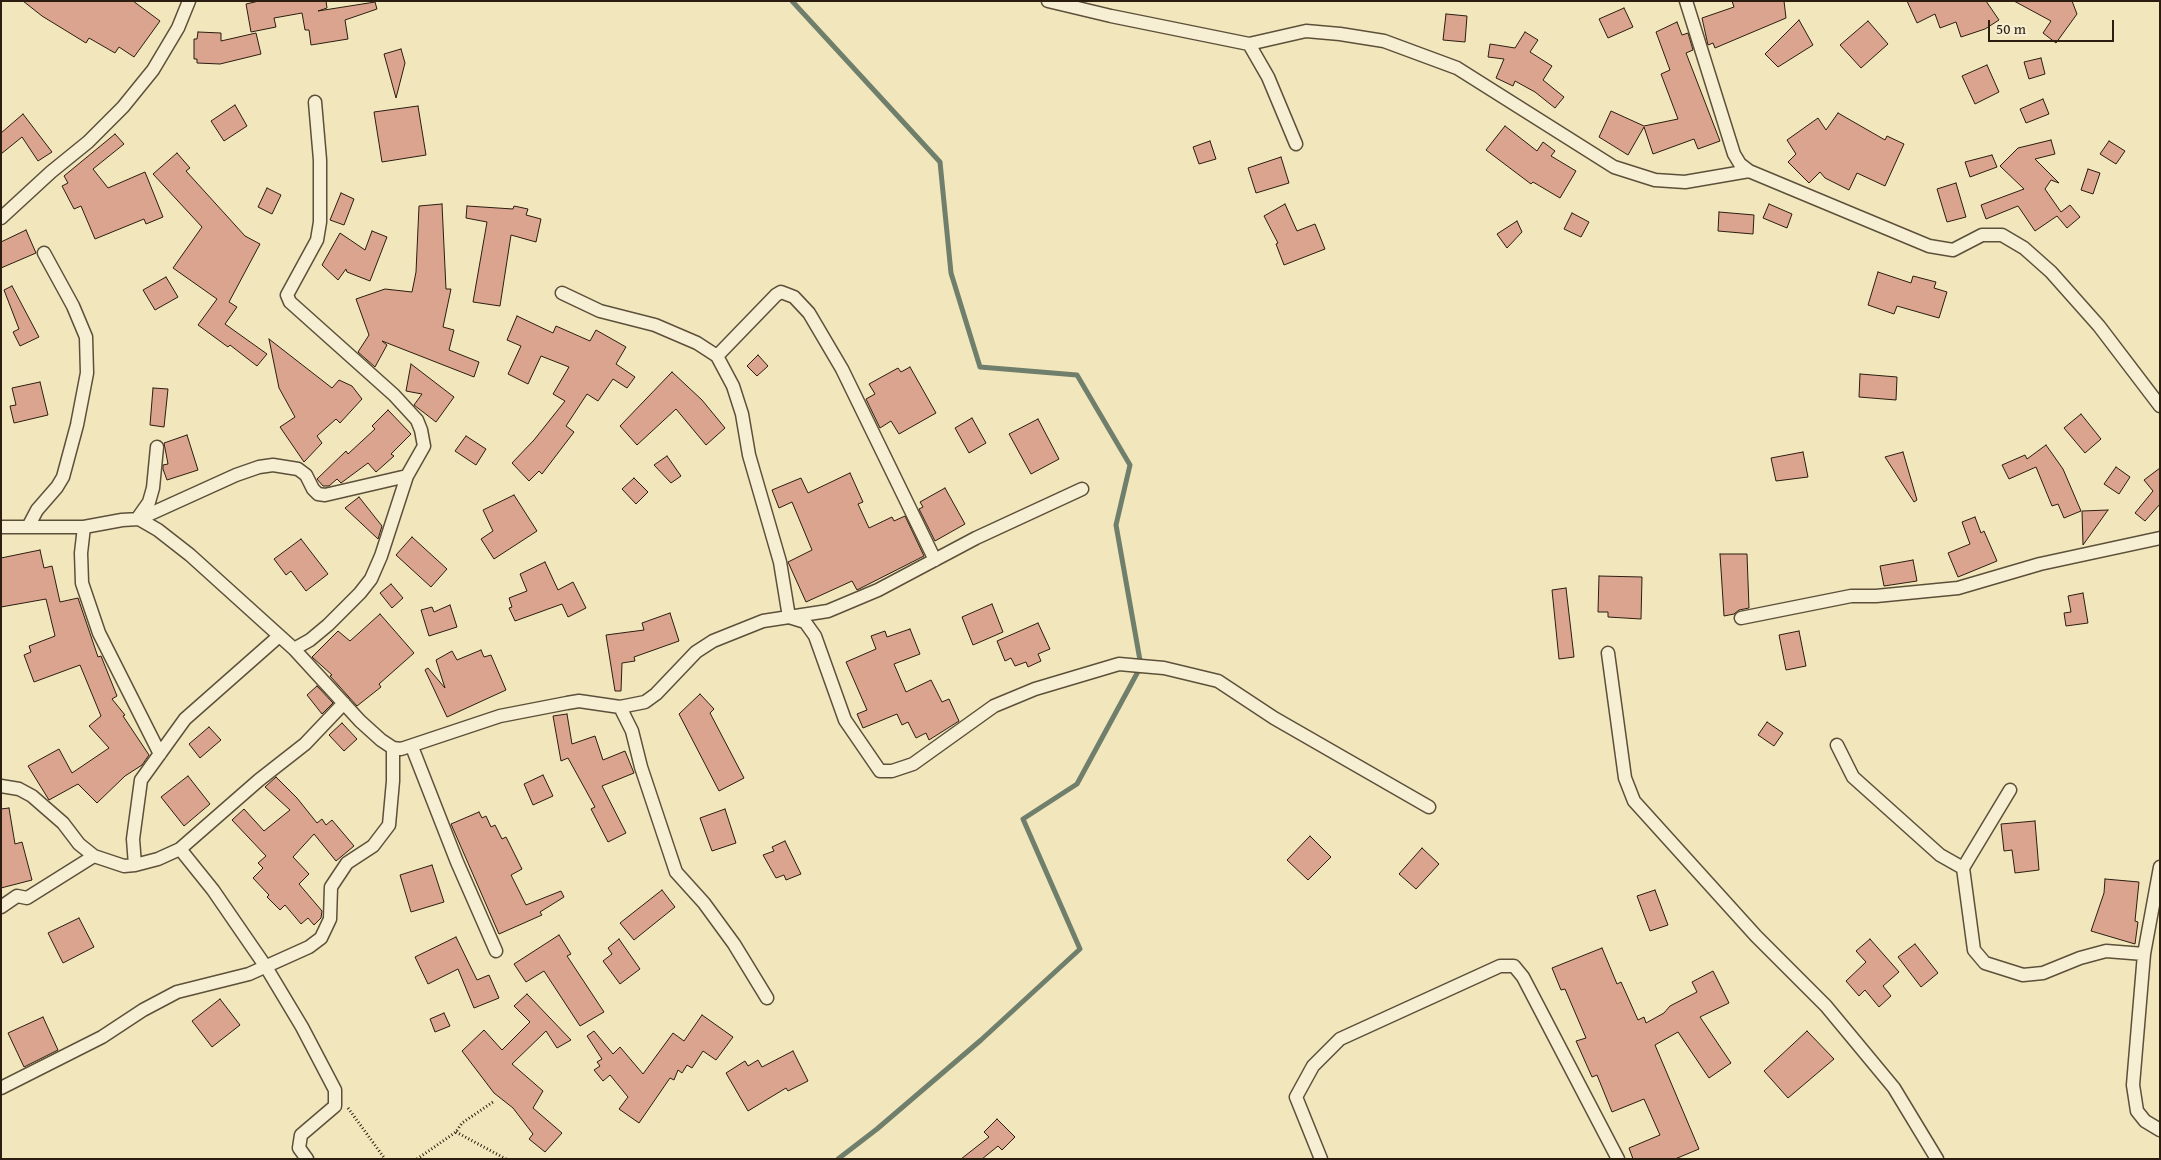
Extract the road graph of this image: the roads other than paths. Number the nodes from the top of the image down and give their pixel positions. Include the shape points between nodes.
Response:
1 (189, 1) edge
2 (1048, 1) edge
3 (1686, 1) edge
4 (1249, 44) junction
5 (315, 102) dead end
6 (1296, 144) dead end
7 (1749, 171) junction
8 (1, 218) edge
9 (44, 253) dead end
10 (562, 293) dead end
11 (718, 356) junction
12 (2160, 406) edge
13 (157, 447) dead end
14 (407, 476) junction
15 (1082, 488) dead end
16 (138, 520) junction
17 (1, 527) edge
18 (28, 527) junction
19 (84, 527) junction
20 (2160, 538) edge
21 (935, 560) junction
22 (789, 617) junction
23 (1740, 618) dead end
24 (278, 637) junction
25 (294, 649) junction
26 (1608, 653) dead end
27 (344, 703) junction
28 (620, 707) junction
29 (1837, 744) dead end
30 (412, 747) junction
31 (393, 748) junction
32 (160, 754) junction
33 (1, 786) edge
34 (2010, 790) dead end
35 (1429, 807) dead end
36 (180, 849) junction
37 (94, 856) junction
38 (135, 865) junction
39 (2160, 866) edge
40 (1963, 868) junction
41 (1, 907) edge
42 (496, 951) dead end
43 (2144, 954) junction
44 (266, 967) junction
45 (767, 998) dead end
46 (1, 1088) edge
47 (2160, 1130) edge
48 (307, 1159) edge
49 (1321, 1159) edge
50 (1618, 1159) edge
51 (1937, 1159) edge

1 - 8 street via 178,28 153,70 123,107
2 - 4 street
3 - 7 street via 1734,154
4 - 6 street via 1268,77
4 - 7 street via 1306,31 1384,41 1457,68 1614,167 1655,180 1685,182
5 - 14 street via 320,160 320,222 317,240 287,296 417,420 424,446
7 - 12 street via 1929,246 1953,250 1982,235 2002,235 2050,272 2099,326
9 - 18 street via 86,337 87,374 78,425 62,477
10 - 11 street via 600,311 655,325
11 - 21 street via 776,295 781,292 794,297 809,313 842,370
11 - 22 street via 742,414 749,455 780,562
13 - 16 street via 153,488
14 - 16 street via 326,495 318,494 298,469 273,465 259,467
14 - 25 street via 371,578 328,625
15 - 21 street
16 - 19 street
16 - 24 street via 158,530 190,555
17 - 18 street
18 - 19 street
19 - 32 street via 82,584 99,633
20 - 23 street via 2040,564 1958,588 1885,596 1851,596
21 - 22 street via 878,590 828,611
22 - 28 street via 763,621 714,641 696,652 645,702
22 - 35 street via 805,622 815,636 845,720 880,771 913,764 994,706 1035,689 1119,664 1164,668 1218,680 1274,718
24 - 25 street
24 - 32 street via 185,719
25 - 27 street
26 - 51 street via 1625,778 1634,801 1756,936 1826,1006 1894,1088
27 - 31 street
27 - 36 street via 305,744
28 - 30 street via 579,701 567,703 500,716
28 - 45 street via 632,732 676,872 734,944
29 - 40 street via 1853,777 1940,855
30 - 31 street
30 - 42 street
31 - 44 street via 394,781 388,825 373,846 347,863 331,887 330,919 321,938
32 - 38 street via 141,780 139,788 133,839
33 - 37 street via 19,789 32,796
34 - 40 street
36 - 38 street via 158,860
36 - 44 street via 213,890
37 - 38 street via 124,866
37 - 41 street via 27,898 17,896
39 - 43 street
40 - 43 street via 1974,950 1985,963 2023,975 2043,973 2080,958 2106,952
43 - 47 street via 2133,1085 2137,1111 2145,1121
44 - 46 street via 177,992 102,1037
44 - 48 street via 335,1090 335,1106 301,1135 299,1148
49 - 50 street via 1296,1097 1313,1066 1340,1039 1500,966 1514,966 1523,977

